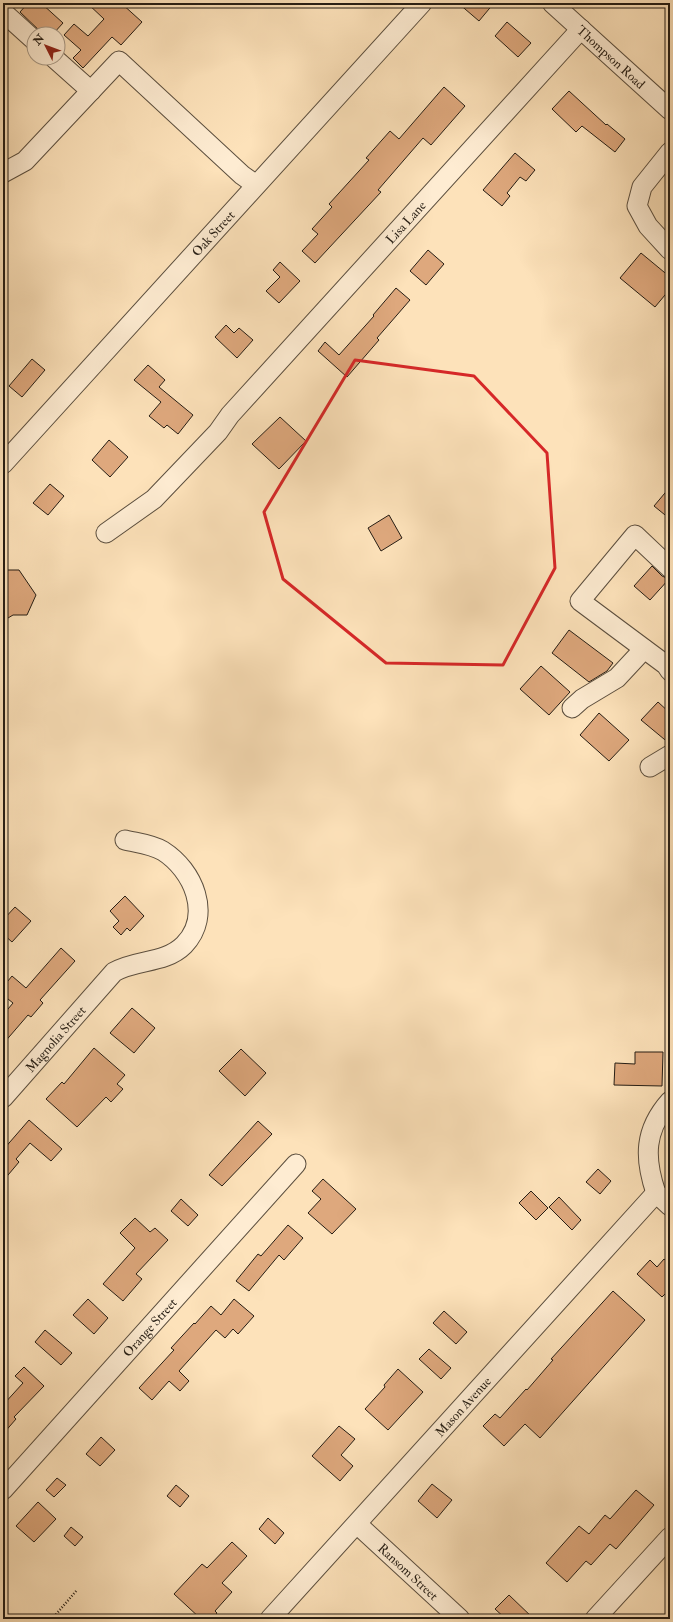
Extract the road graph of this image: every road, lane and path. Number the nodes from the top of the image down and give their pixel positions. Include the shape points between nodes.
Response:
1 (422, 3) edge
2 (552, 3) edge
3 (3, 12) edge
4 (581, 29) junction
5 (26, 33) edge
6 (63, 66) edge
7 (91, 91) junction
8 (670, 110) edge
9 (670, 152) edge
10 (3, 173) edge
11 (256, 186) junction
12 (670, 250) edge
13 (3, 464) edge
14 (106, 532) dead end
15 (670, 568) edge
16 (644, 649) junction
17 (669, 665) edge
18 (572, 708) dead end
19 (670, 755) edge
20 (650, 766) dead end
21 (125, 840) dead end
22 (3, 1098) edge
23 (670, 1101) edge
24 (296, 1164) dead end
25 (656, 1193) junction
26 (670, 1206) edge
27 (3, 1490) edge
28 (357, 1524) junction
29 (670, 1537) edge
30 (77, 1590) dead end
31 (52, 1619) edge
32 (270, 1619) edge
33 (460, 1619) edge
34 (595, 1619) edge

1 - 11 street, Oak Street
2 - 4 street, Thompson Road
3 - 5 street
4 - 8 street, Thompson Road
4 - 14 street, Lisa Lane via 230,415 218,432 154,499
6 - 7 street
7 - 10 street via 25,161
7 - 11 street via 119,61
9 - 12 street via 642,187 637,206 648,226
11 - 13 street, Oak Street
15 - 16 street via 635,535 580,601
16 - 17 street
16 - 18 street via 617,678
19 - 20 street
21 - 22 street, Magnolia Street via 153,846 163,851 178,863 188,876 198,899 199,910 193,933 184,945 161,958 122,967 114,972
23 - 25 street via 652,1128 649,1143 649,1173
24 - 27 street, Orange Street
25 - 26 street
25 - 28 street, Mason Avenue
28 - 32 street, Mason Avenue
28 - 33 street, Ransom Street
29 - 34 street
30 - 31 path

